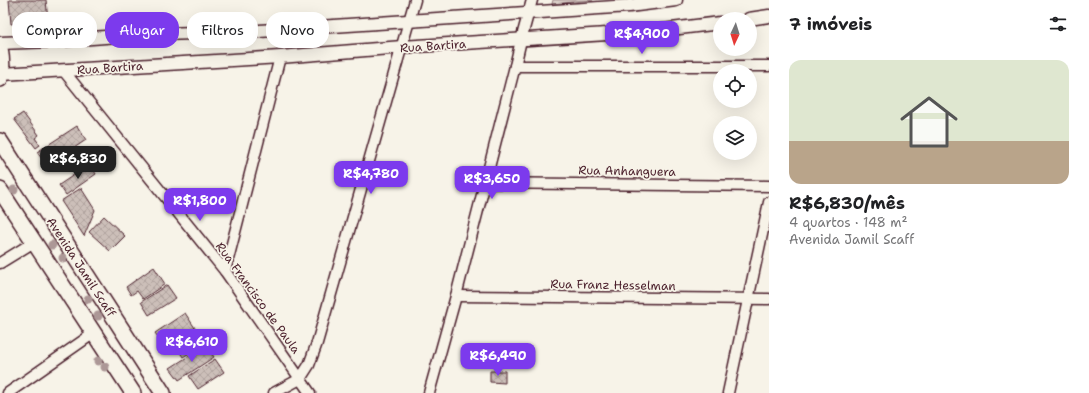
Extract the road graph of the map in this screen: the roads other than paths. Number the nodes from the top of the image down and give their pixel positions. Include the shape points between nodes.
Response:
1 (415, 0) edge
2 (532, 0) edge
3 (676, 0) edge
4 (529, 13) junction
5 (769, 16) edge
6 (757, 18) edge
7 (410, 21) junction
8 (713, 24) edge
9 (521, 40) junction
10 (0, 43) edge
11 (402, 47) junction
12 (0, 48) edge
13 (280, 57) junction
14 (515, 66) junction
15 (769, 66) edge
16 (63, 70) junction
17 (1, 76) edge
18 (0, 141) edge
19 (485, 182) junction
20 (769, 186) edge
21 (0, 190) edge
22 (769, 202) edge
23 (34, 242) junction
24 (0, 262) edge
25 (225, 271) junction
26 (456, 296) junction
27 (748, 299) junction
28 (769, 299) edge
29 (94, 334) junction
30 (300, 379) junction
31 (8, 393) edge
32 (133, 393) edge
33 (162, 393) edge
34 (274, 393) edge
35 (310, 393) edge
36 (429, 393) edge
37 (728, 393) edge

1 - 7 street
2 - 4 street
3 - 4 street
4 - 7 street
4 - 9 street
5 - 6 street
7 - 10 street
7 - 11 street
8 - 9 street, Rua Bartira via 655,31
9 - 11 street, Rua Bartira
9 - 14 street
11 - 13 street, Rua Bartira
11 - 30 street via 317,343 309,365
12 - 17 main road
13 - 16 street, Rua Bartira
13 - 25 street
14 - 15 street
14 - 19 street
16 - 17 street, Rua Bartira
16 - 25 street, Rua Francisco de Paula
18 - 33 main road, Avenida Jamil Scaff
19 - 20 street, Rua Anhanguera
19 - 26 street
21 - 23 main road, Avenida Jamil Scaff
22 - 27 street
23 - 24 street
23 - 29 main road, Avenida Jamil Scaff
25 - 30 street, Rua Francisco de Paula
26 - 27 street, Rua Franz Hesselman
26 - 36 street
27 - 28 street, Rua Franz Hesselman
27 - 37 street
29 - 31 street
29 - 32 main road, Avenida Jamil Scaff
30 - 34 street
30 - 35 street, Rua Francisco de Paula

